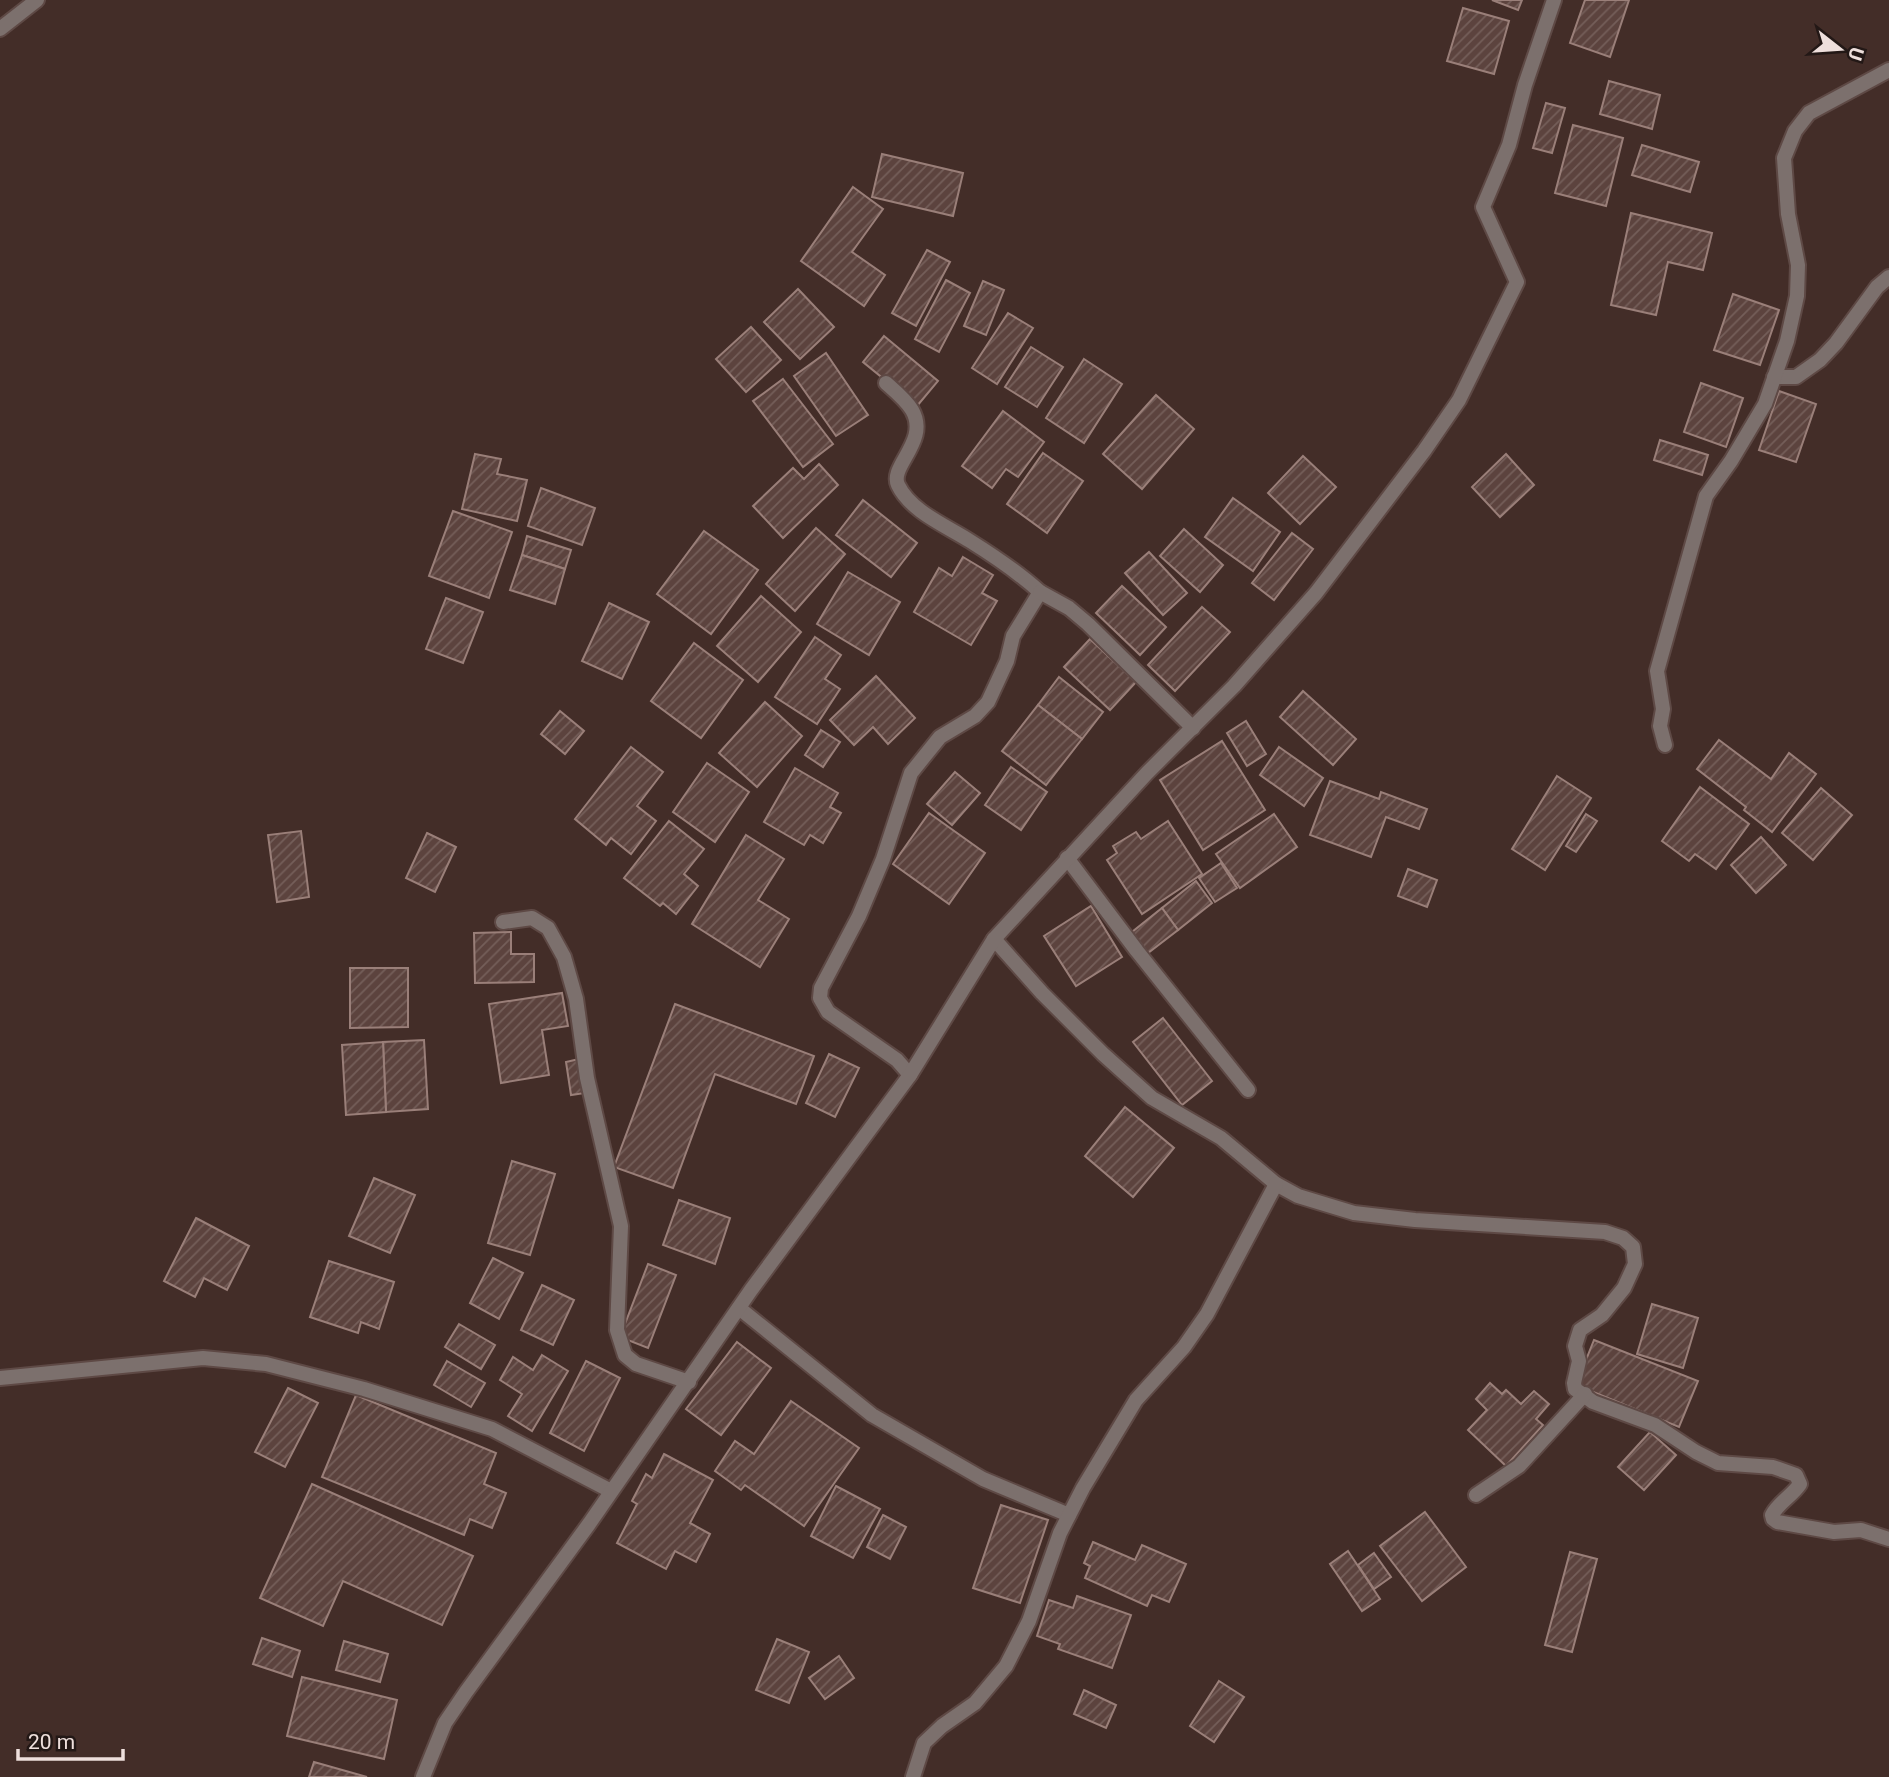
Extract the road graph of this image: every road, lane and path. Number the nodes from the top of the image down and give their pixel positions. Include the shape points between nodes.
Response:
1 (37, 0) edge
2 (1554, 0) edge
3 (0, 29) edge
4 (1889, 70) edge
5 (1889, 277) edge
6 (1774, 377) junction
7 (886, 383) dead end
8 (1040, 592) junction
9 (1193, 729) junction
10 (1665, 745) dead end
11 (1067, 858) junction
12 (503, 922) dead end
13 (994, 939) junction
14 (911, 1075) junction
15 (1248, 1090) dead end
16 (1276, 1184) junction
17 (739, 1308) junction
18 (0, 1378) edge
19 (689, 1382) junction
20 (1585, 1394) junction
21 (611, 1491) junction
22 (1476, 1495) dead end
23 (1069, 1515) junction
24 (1889, 1539) edge
25 (423, 1777) edge
26 (913, 1777) edge

1 - 3 street
2 - 9 street via 1509,145 1483,207 1517,282 1489,341 1452,410 1316,593
4 - 6 street via 1809,113 1794,131 1784,158 1798,265 1797,296
5 - 6 street via 1820,360 1796,377
6 - 10 street via 1765,404 1706,496 1657,671
7 - 8 street via 912,410 917,422 911,447 897,472 896,482 904,495
8 - 9 street via 1088,624
8 - 14 street via 1013,636 988,702 975,716 940,737 911,773 883,859 821,988 820,998 828,1012
9 - 11 street
11 - 13 street
11 - 15 street
12 - 19 street via 532,918 548,928 564,957 576,999 587,1078 621,1226 617,1330 625,1355 636,1364
13 - 14 street
13 - 16 street via 1051,1002 1152,1098 1221,1138
14 - 17 street
16 - 20 street via 1298,1196 1354,1213 1605,1232 1623,1238 1635,1256 1631,1275 1602,1315 1580,1330 1576,1339 1579,1361 1574,1383
16 - 23 street via 1207,1314 1136,1400
17 - 19 street
17 - 23 street via 872,1415 983,1479
18 - 21 street via 203,1358 266,1364 492,1429
19 - 21 street
20 - 22 street via 1520,1466
20 - 24 street via 1593,1402 1655,1424 1718,1464 1773,1466 1796,1475 1800,1484 1772,1515 1777,1522 1834,1532 1861,1530
21 - 25 street via 459,1702
23 - 26 street via 1029,1621 1006,1666 975,1703 924,1743

